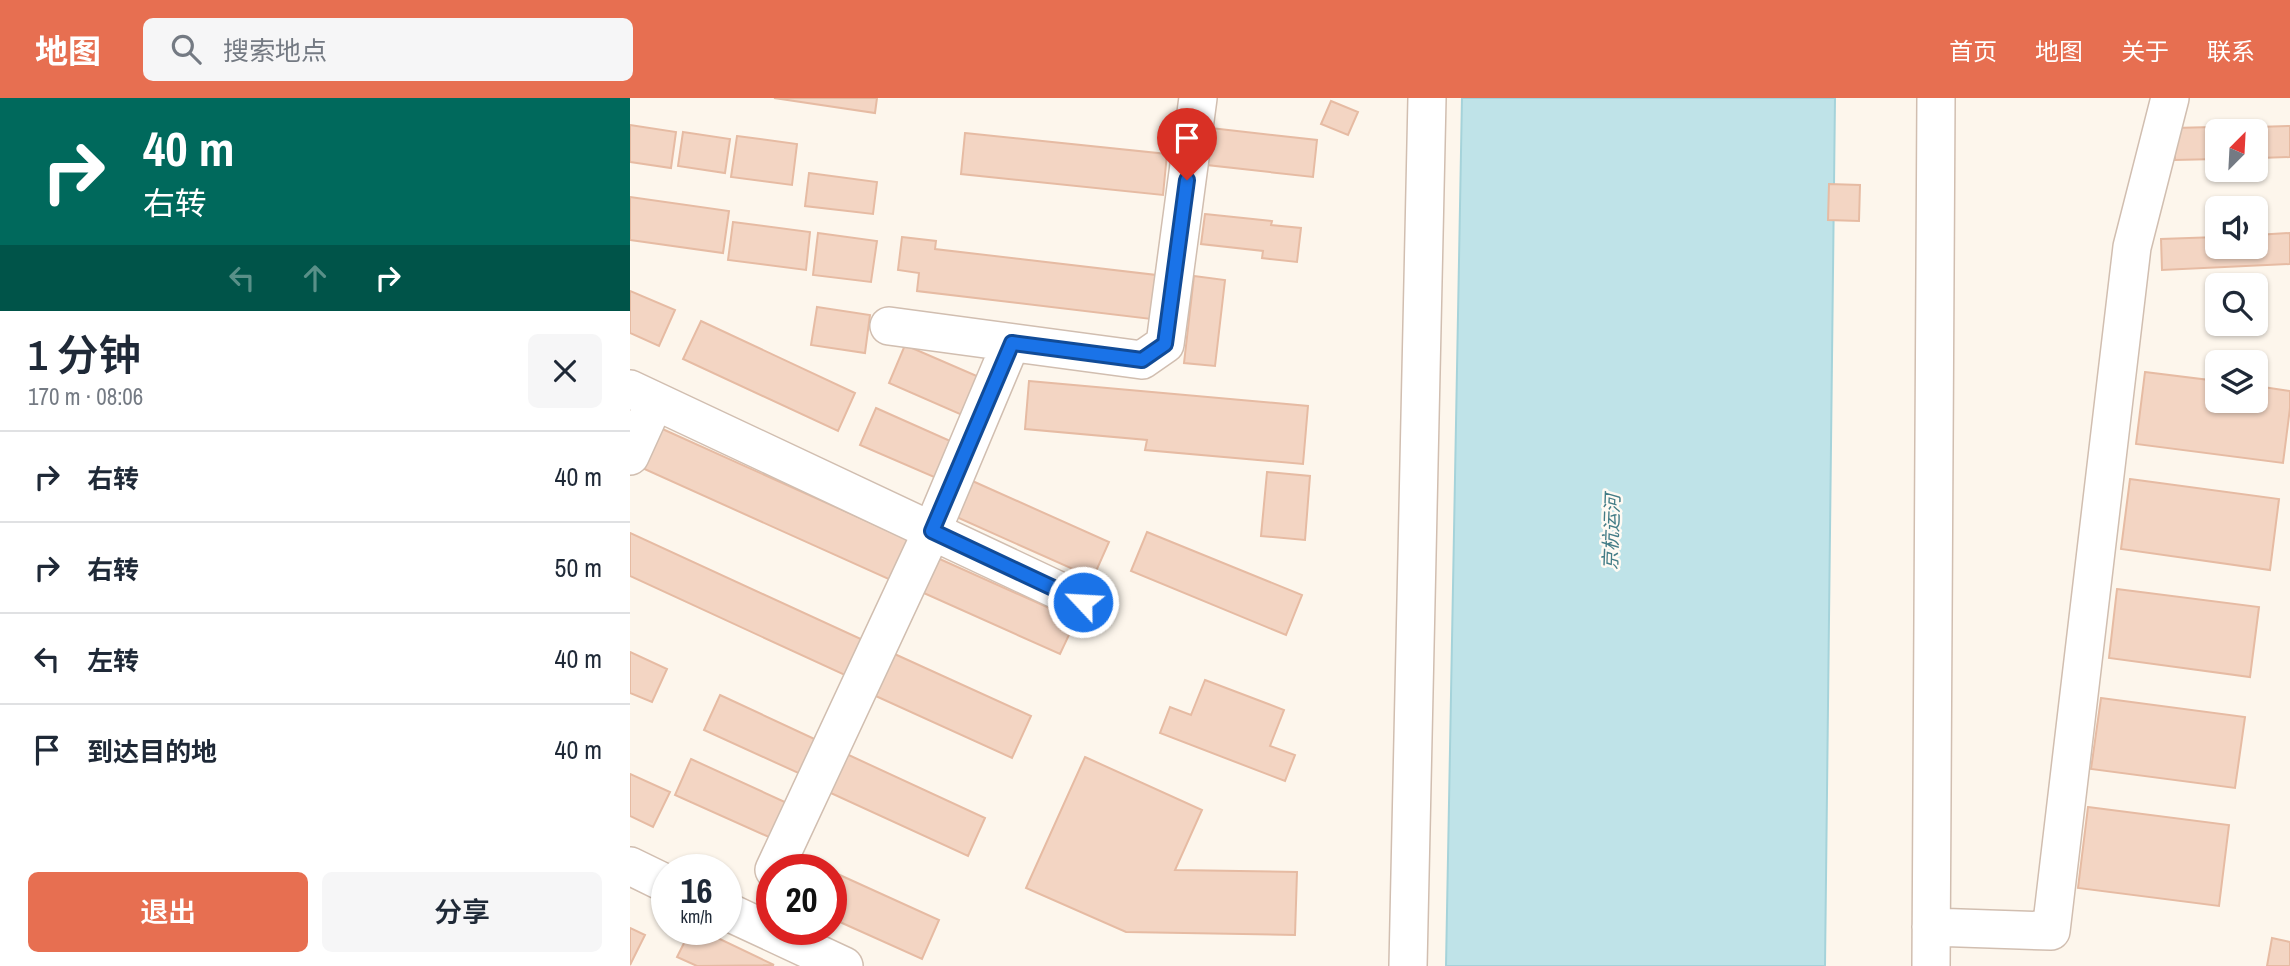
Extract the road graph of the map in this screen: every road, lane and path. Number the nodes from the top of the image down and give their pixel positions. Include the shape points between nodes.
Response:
1 (1198, 98) edge
2 (1427, 98) edge
3 (1936, 98) edge
4 (2170, 98) edge
5 (888, 326) dead end
6 (1012, 343) junction
7 (643, 395) edge
8 (630, 456) edge
9 (932, 531) junction
10 (1083, 602) dead end
11 (781, 854) edge
12 (630, 866) edge
13 (651, 876) edge
14 (756, 894) edge
15 (742, 912) edge
16 (742, 919) edge
17 (1931, 927) junction
18 (844, 966) edge
19 (1408, 966) edge
20 (1931, 966) edge

1 - 6 street via 1165,344 1142,360
2 - 19 street
3 - 17 street
4 - 17 street via 2132,247 2051,931
5 - 6 street
6 - 9 street
7 - 8 street
7 - 9 street
9 - 10 street
9 - 11 street
12 - 13 street
14 - 15 street
16 - 18 street
17 - 20 street

